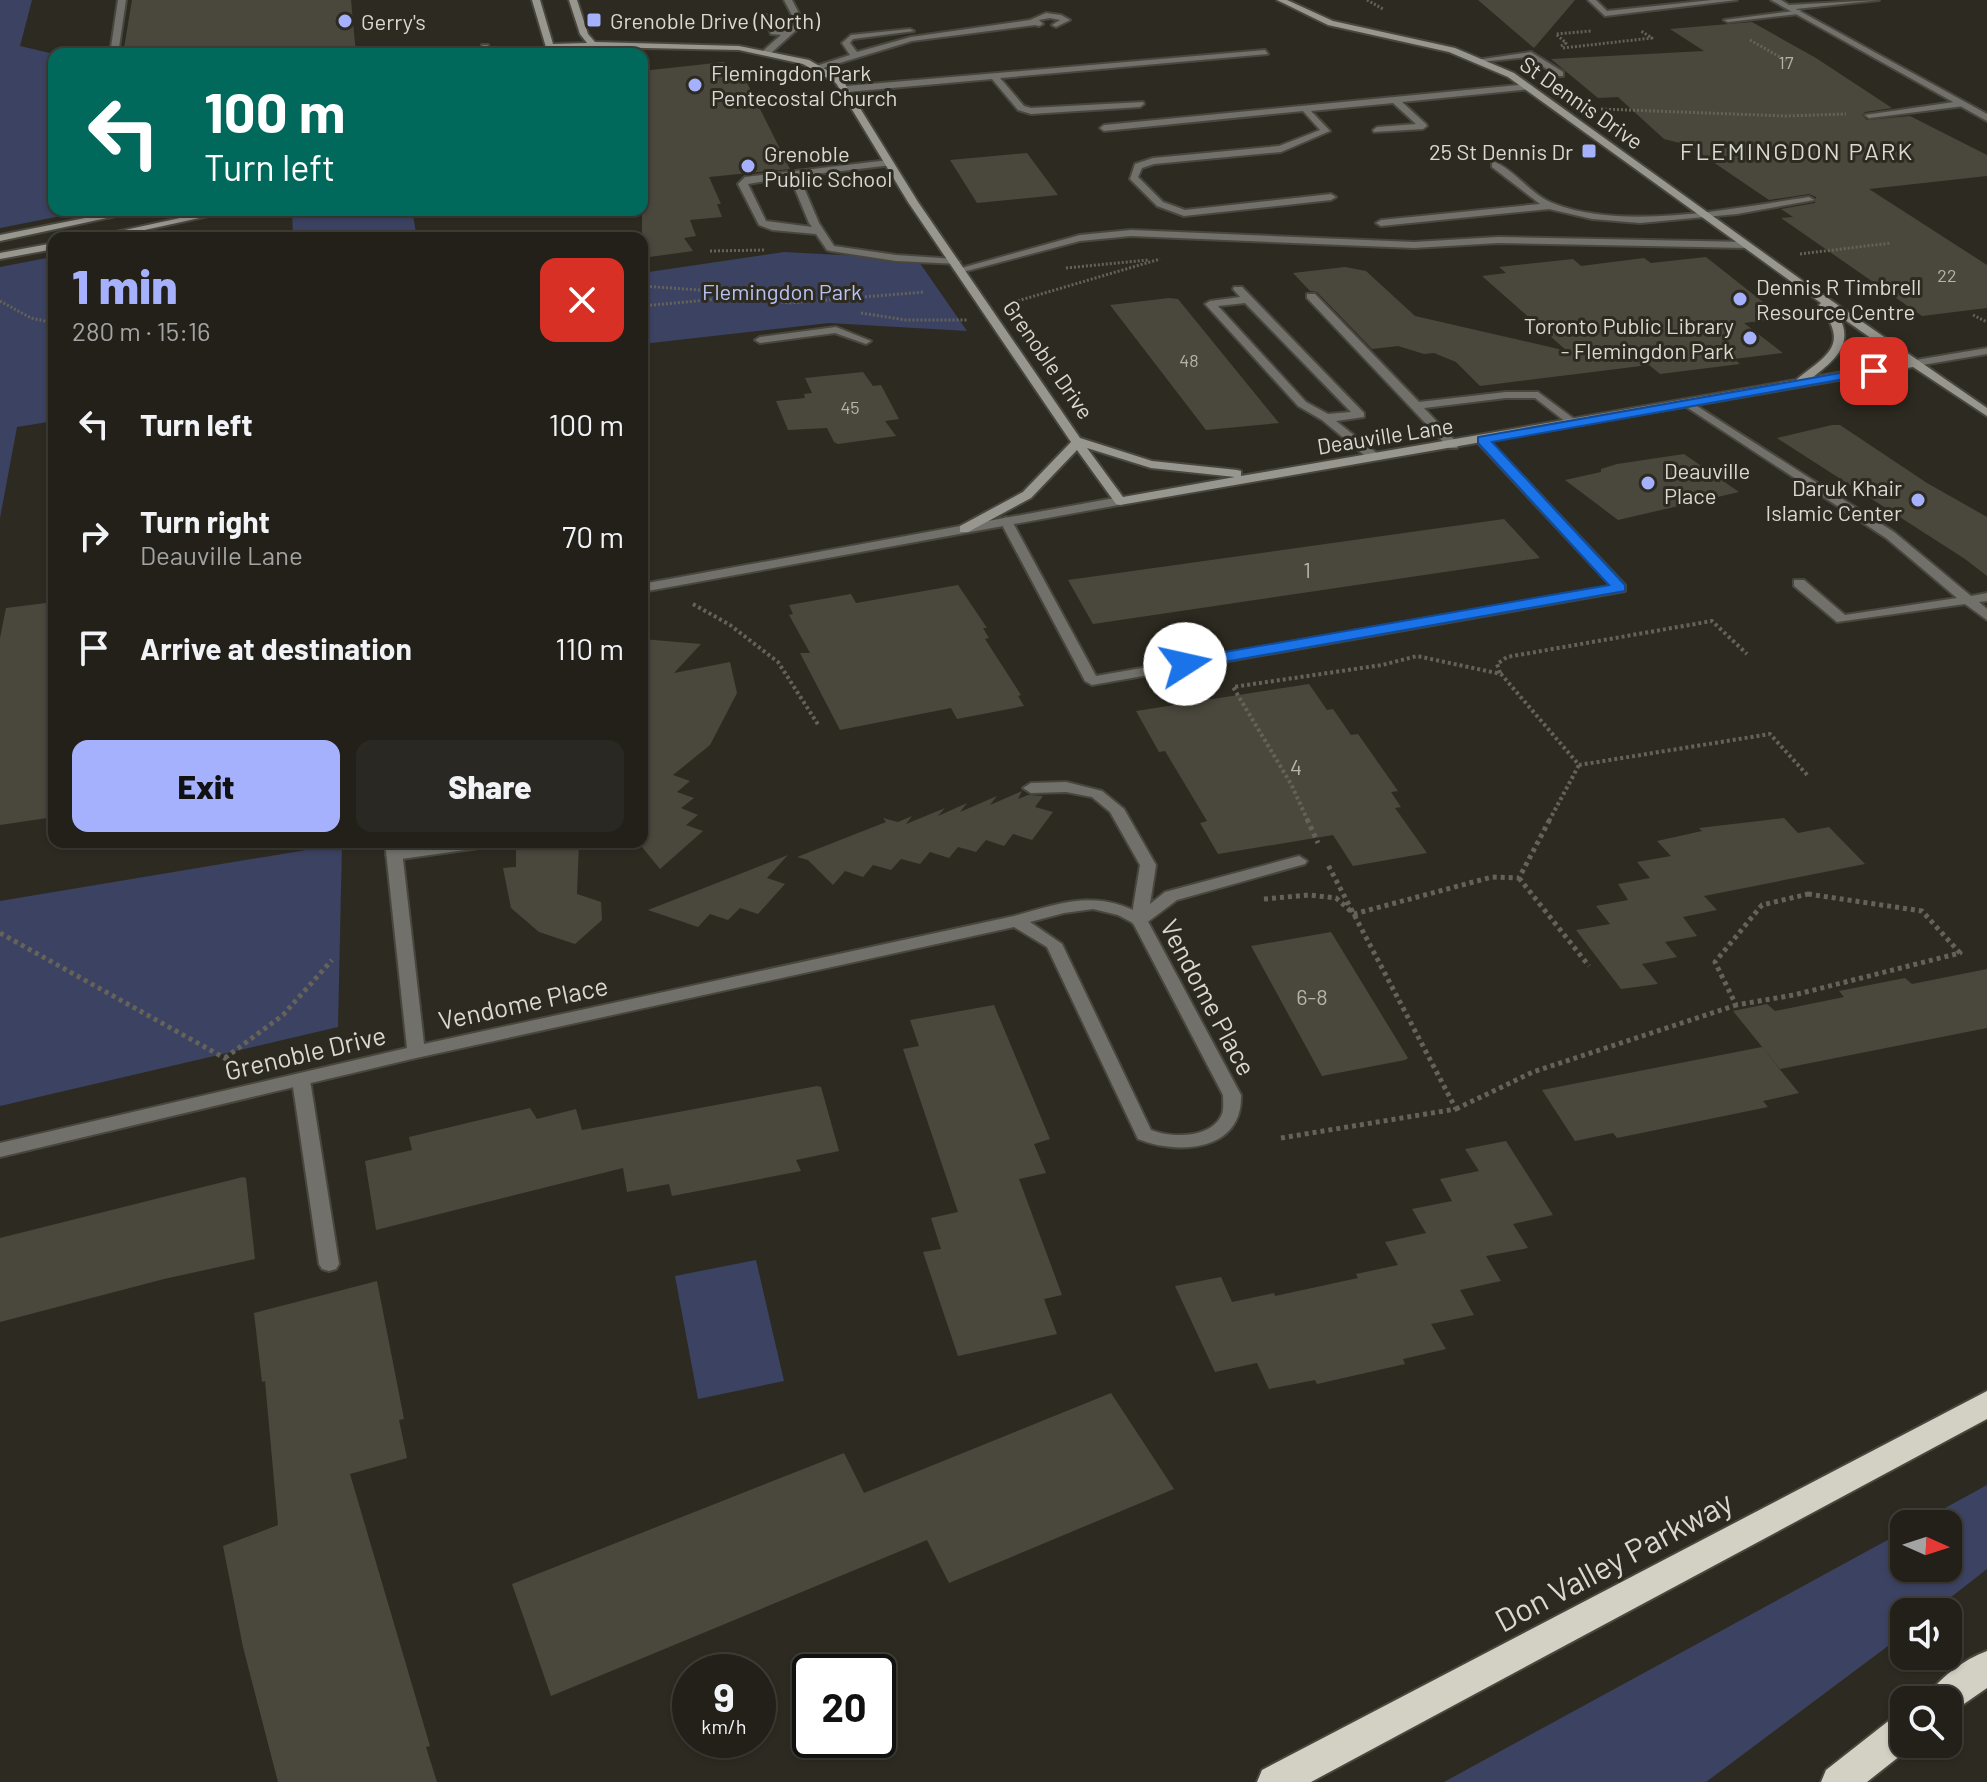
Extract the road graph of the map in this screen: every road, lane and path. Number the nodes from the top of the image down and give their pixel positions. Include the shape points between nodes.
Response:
1 (122, 0) edge
2 (536, 0) edge
3 (573, 0) edge
4 (788, 0) edge
5 (1281, 0) edge
6 (1592, 0) edge
7 (1733, 0) edge
8 (1775, 0) edge
9 (1875, 0) edge
10 (1788, 7) junction
11 (1798, 12) junction
12 (767, 17) dead end
13 (1728, 20) dead end
14 (1056, 25) dead end
15 (1634, 26) dead end
16 (925, 30) dead end
17 (789, 34) junction
18 (115, 48) edge
19 (551, 48) edge
20 (595, 48) edge
21 (637, 48) edge
22 (1558, 48) dead end
23 (767, 52) junction
24 (1265, 52) dead end
25 (854, 54) junction
26 (1480, 60) junction
27 (817, 67) junction
28 (1560, 74) dead end
29 (994, 76) junction
30 (1529, 87) junction
31 (847, 89) junction
32 (1395, 100) junction
33 (1140, 104) dead end
34 (1961, 104) junction
35 (1305, 109) junction
36 (1592, 109) dead end
37 (1856, 113) dead end
38 (1869, 115) dead end
39 (1987, 118) edge
40 (1104, 128) dead end
41 (1377, 130) dead end
42 (889, 163) junction
43 (1495, 165) dead end
44 (793, 174) junction
45 (1331, 197) dead end
46 (1809, 200) dead end
47 (1549, 206) junction
48 (1704, 214) junction
49 (109, 216) edge
50 (183, 216) edge
51 (1381, 223) dead end
52 (819, 231) junction
53 (117, 232) edge
54 (0, 238) edge
55 (1891, 243) dead end
56 (1747, 245) junction
57 (48, 247) edge
58 (1799, 254) dead end
59 (0, 256) edge
60 (1161, 258) dead end
61 (957, 266) junction
62 (1799, 283) junction
63 (648, 286) edge
64 (1238, 289) dead end
65 (924, 292) dead end
66 (1311, 296) dead end
67 (740, 297) junction
68 (1248, 299) junction
69 (0, 301) edge
70 (1014, 302) dead end
71 (789, 303) junction
72 (648, 305) edge
73 (816, 307) dead end
74 (857, 312) dead end
75 (1973, 315) dead end
76 (993, 320) junction
77 (48, 322) edge
78 (1987, 322) edge
79 (760, 340) dead end
80 (866, 341) dead end
81 (1987, 351) edge
82 (1916, 363) junction
83 (1796, 386) junction
84 (1689, 404) junction
85 (1415, 406) junction
86 (1987, 413) edge
87 (1326, 418) junction
88 (1575, 424) junction
89 (1482, 440) junction
90 (1078, 441) junction
91 (1453, 445) junction
92 (1374, 457) junction
93 (1259, 476) junction
94 (1120, 501) junction
95 (1006, 521) junction
96 (964, 529) junction
97 (1799, 583) dead end
98 (661, 585) junction
99 (648, 587) edge
100 (1987, 597) edge
101 (1967, 600) junction
102 (1987, 616) edge
103 (1747, 654) dead end
104 (1501, 674) junction
105 (819, 726) dead end
106 (1579, 765) junction
107 (1809, 777) dead end
108 (1031, 788) dead end
109 (394, 849) edge
110 (1299, 861) dead end
111 (1519, 878) junction
112 (1253, 901) dead end
113 (1354, 914) junction
114 (1139, 920) junction
115 (1016, 921) junction
116 (0, 933) edge
117 (332, 960) dead end
118 (1589, 966) dead end
119 (1736, 1005) junction
120 (416, 1052) junction
121 (301, 1080) junction
122 (1456, 1109) junction
123 (1281, 1138) dead end
124 (0, 1150) edge
125 (329, 1264) dead end
126 (1987, 1404) edge
127 (1987, 1667) edge
128 (1962, 1686) edge
129 (1890, 1742) edge
130 (1275, 1782) edge
131 (1839, 1782) edge

1 - 18 street
2 - 19 street
3 - 20 street via 584,34
4 - 17 street via 800,23
5 - 26 street, St Dennis Drive via 1331,23
6 - 7 street via 1605,14
8 - 10 street
9 - 10 street
10 - 11 street
11 - 13 street
11 - 34 street
12 - 17 street via 774,32
14 - 25 street via 1066,20 1046,16 1036,18 1037,23 911,39
15 - 22 path via 1652,38
16 - 25 street via 851,37 846,43
17 - 23 street
21 - 23 street, Grenoble Drive via 719,46
23 - 27 street, Grenoble Drive
24 - 29 street
25 - 27 street
26 - 28 street via 1531,54
26 - 30 street, St Dennis Drive
27 - 31 street, Grenoble Drive
29 - 31 street
29 - 33 street via 1021,108 1031,111
30 - 32 street
30 - 48 street, St Dennis Drive
31 - 42 street, Grenoble Drive
32 - 35 street
32 - 41 street via 1423,126
34 - 38 street
34 - 39 street
35 - 40 street
35 - 45 street via 1326,131 1281,149 1153,161 1138,166 1133,177 1160,204 1184,213
36 - 37 path via 1671,108 1777,117
42 - 44 street
42 - 61 street, Grenoble Drive
43 - 47 street
44 - 52 street
44 - 52 street via 743,184 762,223
46 - 48 street
47 - 48 street via 1631,220
47 - 51 street
48 - 56 street, St Dennis Drive
49 - 54 street
50 - 53 street
52 - 61 street via 831,248
55 - 58 path
56 - 61 street via 1498,240 1414,245 1131,233 1080,238
56 - 62 street, St Dennis Drive
57 - 59 street
60 - 70 path
61 - 76 street, Grenoble Drive
62 - 82 street, St Dennis Drive
62 - 83 street via 1828,309 1842,335 1836,352
63 - 67 path
64 - 68 street
65 - 71 path
66 - 85 street
67 - 71 path
67 - 72 path
68 - 87 street via 1360,415
68 - 87 street via 1210,304 1302,404
69 - 77 path
71 - 73 path
74 - 76 path via 906,320
75 - 78 path
76 - 90 street, Grenoble Drive
79 - 80 street via 836,330
81 - 82 street, Deauville Lane
82 - 83 street, Deauville Lane
82 - 86 street, St Dennis Drive
83 - 84 street, Deauville Lane
84 - 88 street, Deauville Lane
84 - 101 street via 1890,535
85 - 88 street via 1538,395
85 - 91 street
87 - 92 street
88 - 89 street, Deauville Lane
89 - 91 street, Deauville Lane
89 - 95 street via 1620,588 1092,681
90 - 93 street via 1151,464
90 - 94 street, Grenoble Drive
90 - 96 street via 1027,495
91 - 92 street, Deauville Lane
92 - 93 street, Deauville Lane
93 - 94 street, Deauville Lane
94 - 95 street
95 - 96 street
96 - 98 street
97 - 101 street via 1842,619
98 - 99 street
98 - 105 path via 730,625 778,662
100 - 101 street
101 - 102 street
103 - 104 path via 1712,621 1507,657 1497,664
104 - 106 path
104 - 113 path via 1417,656 1233,687 1291,784
106 - 107 path via 1770,734
106 - 111 path
108 - 114 street via 1066,787 1097,794 1116,809 1148,865
109 - 120 street, Grenoble Drive
110 - 114 street via 1171,896
111 - 113 path via 1492,877
111 - 118 path
112 - 113 path via 1336,898
113 - 122 path
114 - 115 street, Vendome Place via 1123,909 1087,902
114 - 115 street, Vendome Place via 1232,1095 1231,1114 1221,1128 1199,1138 1159,1142 1144,1134 1054,944
115 - 120 street, Vendome Place
116 - 117 path via 227,1059 302,999
119 - 119 path via 1794,995 1960,953 1922,911 1808,894 1762,905 1715,962
119 - 122 path via 1533,1072
120 - 121 street, Grenoble Drive
121 - 124 street, Grenoble Drive
121 - 125 street
122 - 123 path
126 - 130 highway, Don Valley Parkway
127 - 128 highway
129 - 131 highway

